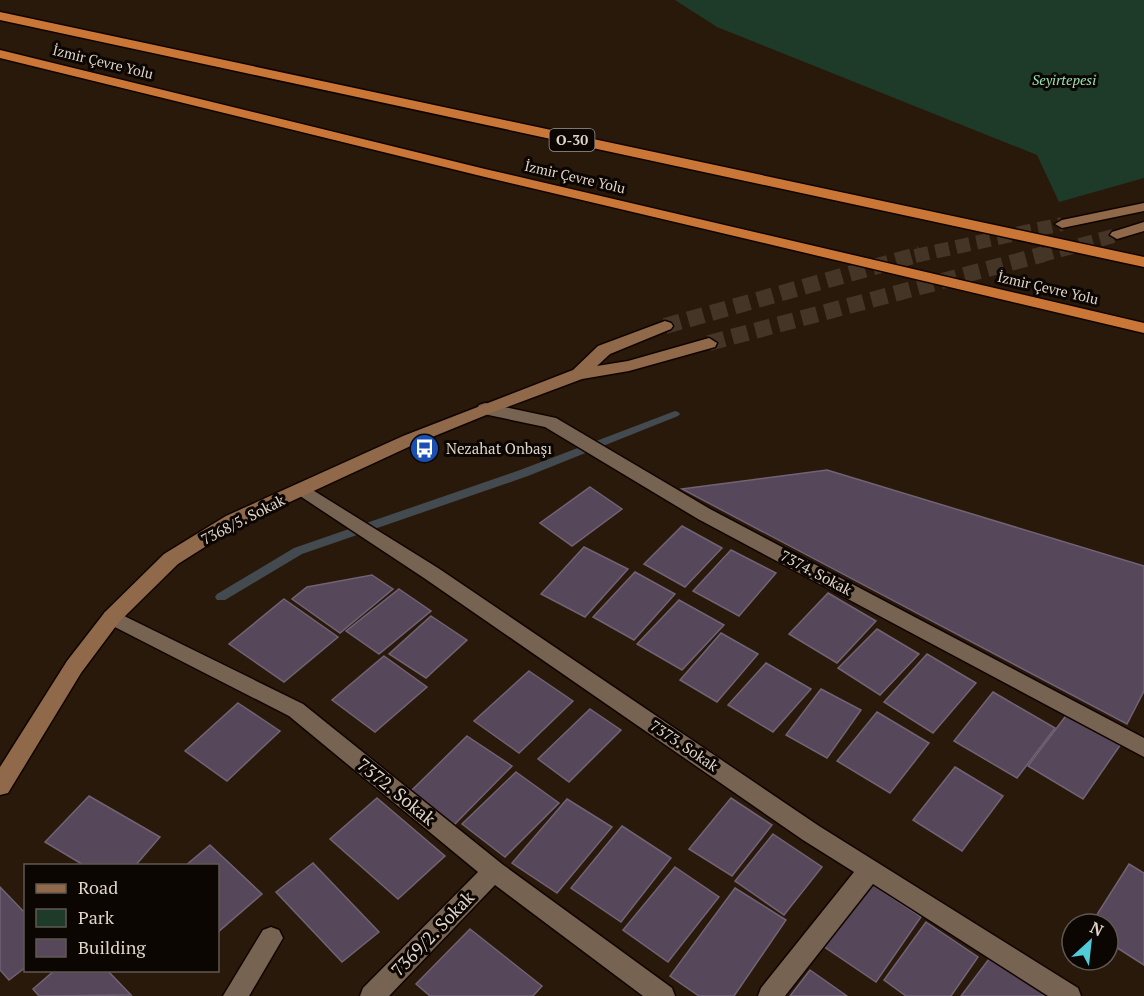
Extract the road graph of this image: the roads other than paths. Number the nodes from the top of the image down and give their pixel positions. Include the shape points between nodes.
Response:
1 (0, 16) edge
2 (0, 54) edge
3 (1144, 207) edge
4 (1062, 224) tunnel mouth
5 (1144, 226) edge
6 (1116, 235) tunnel mouth
7 (1144, 262) edge
8 (665, 326) tunnel mouth
9 (1141, 328) edge
10 (709, 342) tunnel mouth
11 (579, 374) junction
12 (485, 409) junction
13 (303, 489) junction
14 (112, 617) junction
15 (1144, 748) edge
16 (0, 786) edge
17 (870, 870) junction
18 (494, 871) junction
19 (272, 938) dead end
20 (235, 996) edge
21 (372, 996) edge
22 (663, 996) edge
23 (770, 996) edge
24 (1069, 996) edge

1 - 7 highway, İzmir Çevre Yolu / O-30
2 - 9 highway, İzmir Çevre Yolu
3 - 4 street
5 - 6 street
8 - 11 street, 7368/5. Sokak via 604,350
10 - 11 street, 7368/5. Sokak via 629,366
11 - 12 street, 7368/5. Sokak
12 - 13 street, 7368/5. Sokak
12 - 15 street, 7374. Sokak via 550,422 704,514
13 - 14 street, 7368/5. Sokak via 232,522 171,559
13 - 17 street, 7373. Sokak
14 - 16 street, 7368/5. Sokak via 74,667
14 - 18 street, 7372. Sokak via 296,710
17 - 23 street
17 - 24 street, 7373. Sokak
18 - 21 street, 7369/2. Sokak
18 - 22 street, 7372. Sokak
19 - 20 street

